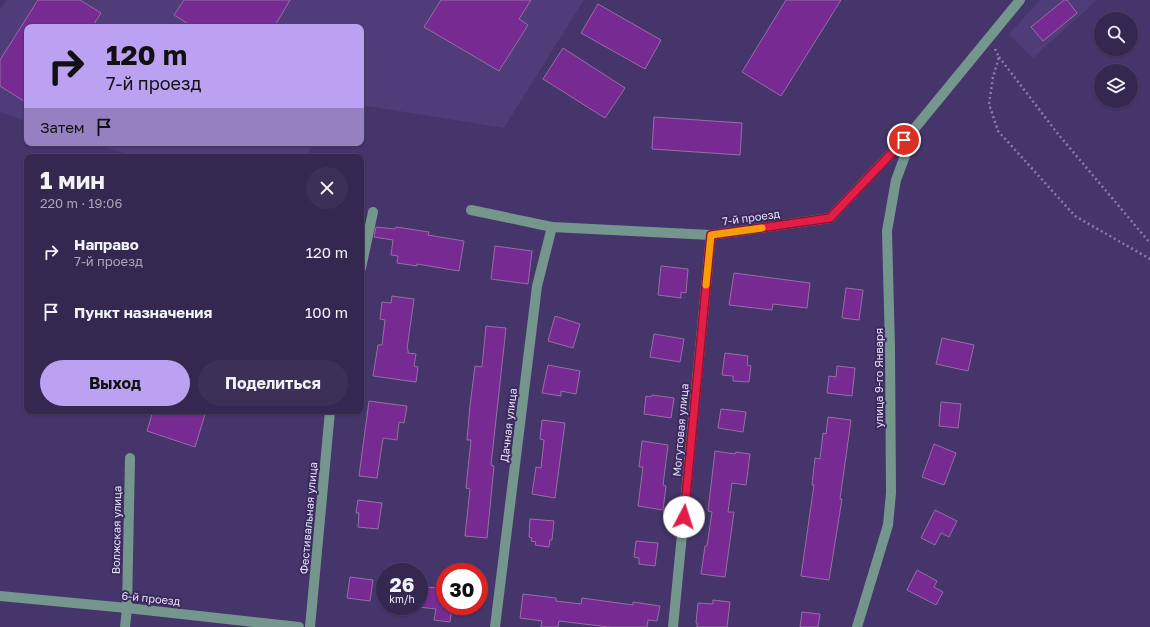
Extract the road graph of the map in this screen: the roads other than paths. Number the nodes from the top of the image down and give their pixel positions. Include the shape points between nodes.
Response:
1 (1020, 0) edge
2 (915, 128) junction
3 (471, 210) dead end
4 (373, 212) dead end
5 (552, 226) junction
6 (711, 235) junction
7 (364, 254) edge
8 (330, 414) edge
9 (130, 458) dead end
10 (0, 596) edge
11 (127, 608) junction
12 (125, 627) edge
13 (299, 627) edge
14 (310, 627) edge
15 (495, 627) edge
16 (673, 627) edge
17 (857, 627) edge

1 - 2 street, 7-й проезд
2 - 6 street, 7-й проезд via 830,218
2 - 17 street, улица 9-го Января via 896,180 887,231 890,356 888,525
3 - 5 street, 7-й проезд
4 - 7 street
5 - 6 street, 7-й проезд
5 - 15 street, Дачная улица via 537,286
6 - 16 street, Могутовая улица
8 - 14 street, Фестивальная улица
9 - 11 street, Волжская улица
10 - 11 street, 6-й проезд
11 - 12 street, Волжская улица
11 - 13 street, 6-й проезд

